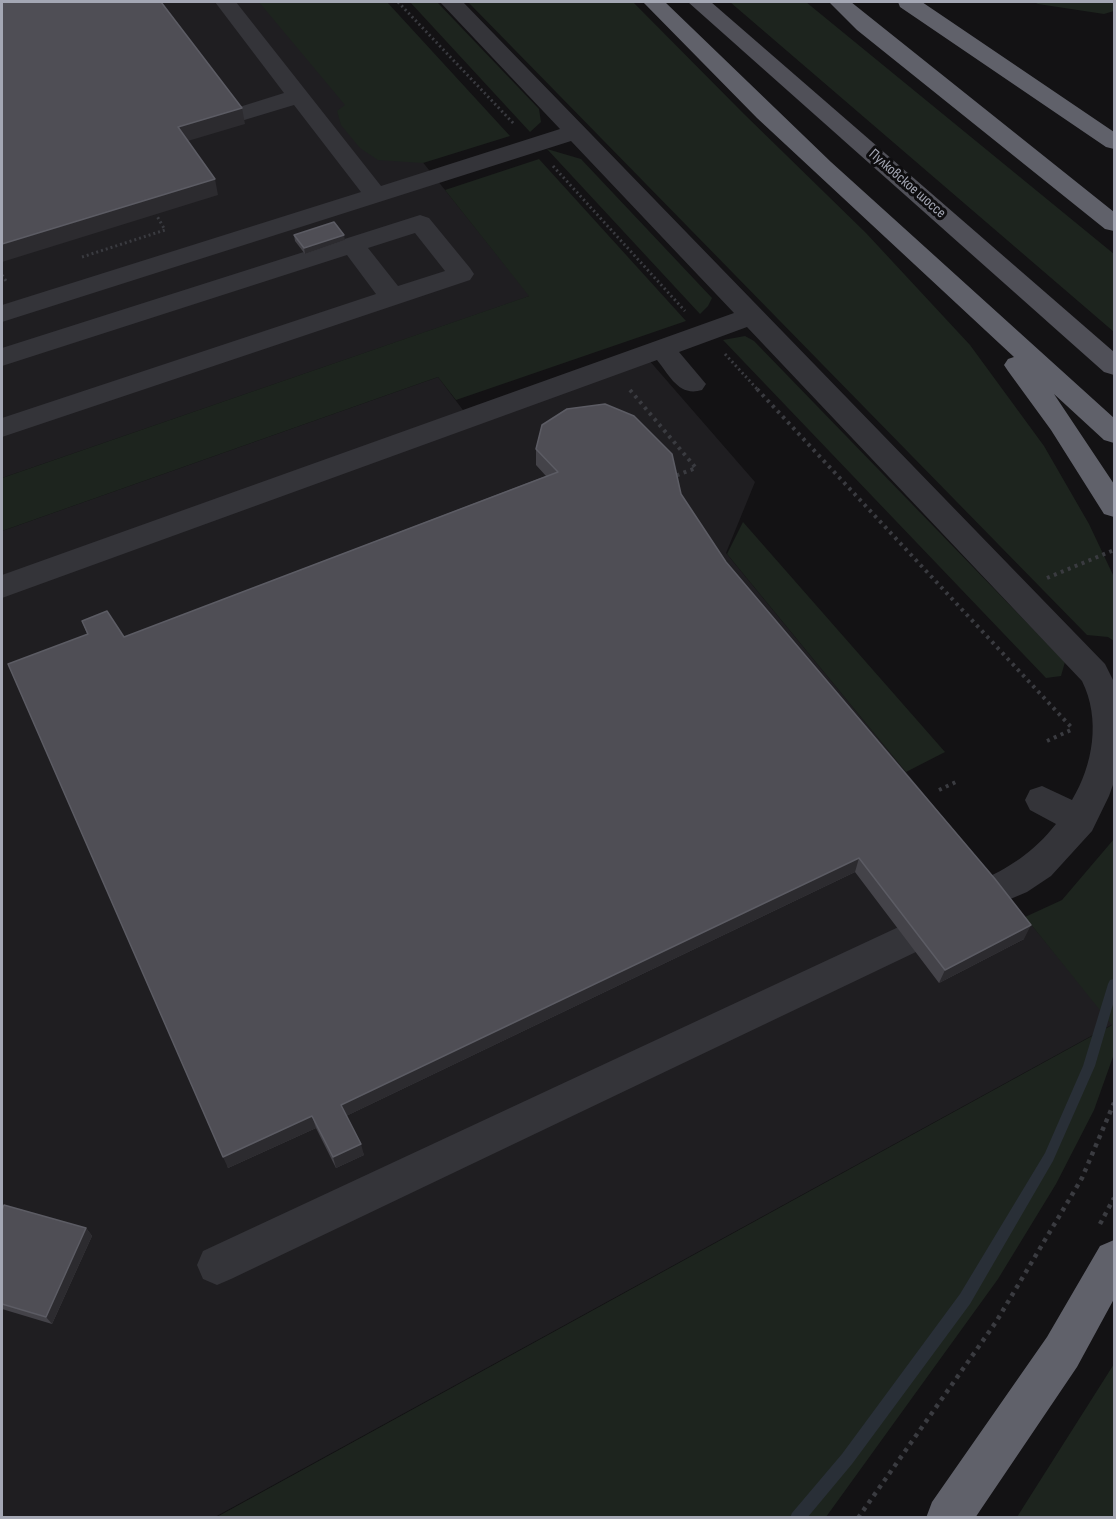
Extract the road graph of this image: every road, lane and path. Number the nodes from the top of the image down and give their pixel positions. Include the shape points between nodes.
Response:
1 (225, 2) edge
2 (398, 2) edge
3 (451, 2) edge
4 (653, 2) edge
5 (699, 2) edge
6 (839, 2) edge
7 (908, 2) edge
8 (299, 96) junction
9 (241, 114) dead end
10 (576, 132) junction
11 (1114, 142) edge
12 (534, 144) junction
13 (375, 194) junction
14 (157, 216) edge
15 (1114, 224) edge
16 (352, 244) junction
17 (74, 259) dead end
18 (2, 275) edge
19 (17, 278) dead end
20 (392, 297) junction
21 (976, 308) junction
22 (2, 314) edge
23 (752, 316) junction
24 (705, 333) junction
25 (662, 349) junction
26 (2, 357) edge
27 (1114, 366) edge
28 (692, 384) dead end
29 (2, 428) edge
30 (1114, 433) edge
31 (1114, 507) edge
32 (1114, 550) edge
33 (2, 587) edge
34 (1016, 591) junction
35 (1074, 729) junction
36 (1095, 734) junction
37 (1047, 741) dead end
38 (958, 781) dead end
39 (939, 790) dead end
40 (1042, 800) dead end
41 (1080, 821) junction
42 (989, 893) edge
43 (905, 940) edge
44 (1114, 1103) edge
45 (1114, 1260) edge
46 (217, 1265) dead end
47 (858, 1518) edge
48 (948, 1518) edge

1 - 8 street
2 - 12 path
3 - 10 street
4 - 21 highway via 746,95
5 - 27 main road, Пулковское шоссе
6 - 15 highway
7 - 11 highway
8 - 9 street
8 - 13 street
10 - 12 street
10 - 23 street
12 - 13 street
12 - 24 path
13 - 22 street
14 - 17 path via 165,230
16 - 20 street
16 - 20 street via 420,223 461,274
16 - 26 street
18 - 19 path via 6,281
20 - 29 street
21 - 30 highway
21 - 31 highway via 1061,423
23 - 24 street
23 - 34 street
24 - 25 street
24 - 35 path
25 - 28 street
25 - 33 street
32 - 34 path
34 - 36 street via 1094,673 1109,710
35 - 36 path
35 - 37 path
36 - 41 street via 1110,748 1098,787
38 - 39 path
40 - 41 street
41 - 42 street via 1035,869
43 - 46 street
44 - 47 path via 1082,1178 996,1322
45 - 48 highway via 1062,1353

